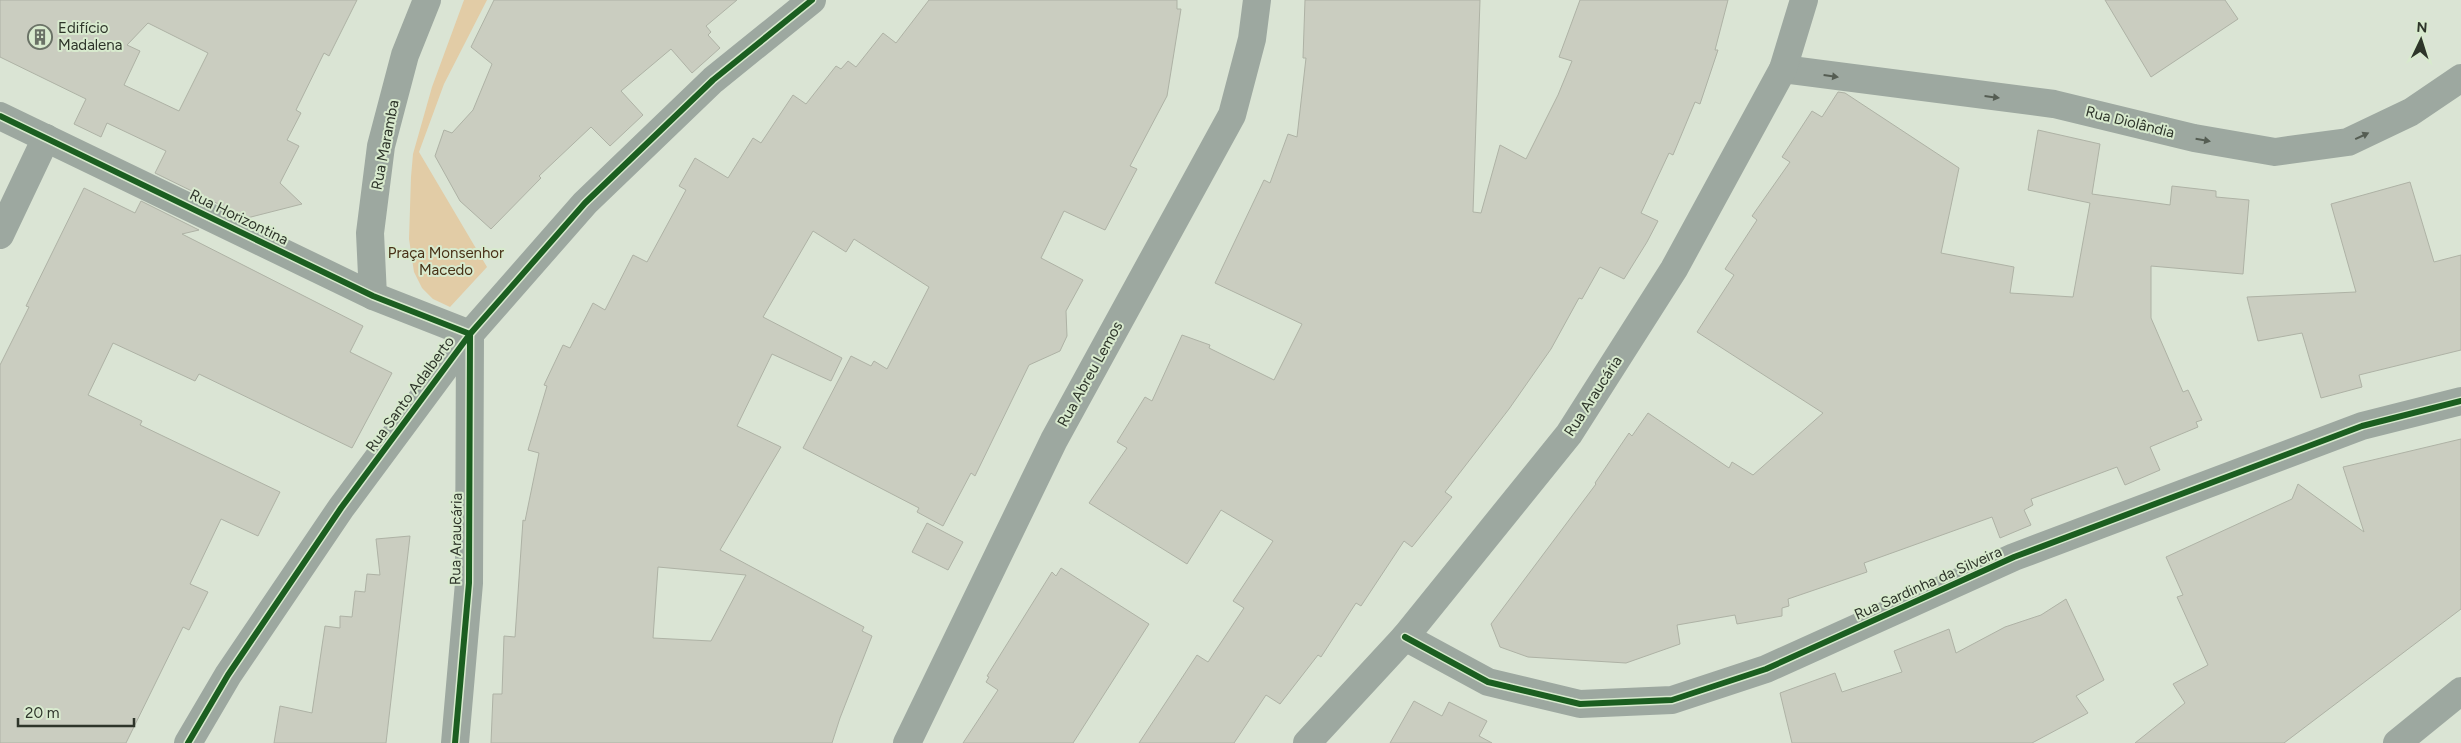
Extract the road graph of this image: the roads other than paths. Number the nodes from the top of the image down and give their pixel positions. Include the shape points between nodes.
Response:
1 (427, 0) edge
2 (812, 0) edge
3 (1257, 0) edge
4 (1804, 0) edge
5 (1783, 69) junction
6 (2461, 78) edge
7 (0, 116) edge
8 (46, 138) junction
9 (0, 235) edge
10 (373, 296) junction
11 (470, 334) junction
12 (2461, 401) edge
13 (1405, 637) junction
14 (2461, 691) edge
15 (188, 743) edge
16 (455, 743) edge
17 (906, 743) edge
18 (1307, 743) edge
19 (2396, 743) edge

1 - 10 street, Rua Maramba via 405,55 382,146 370,233
2 - 11 street, Rua Santo Adalberto via 713,80 585,203
3 - 17 street, Rua Abreu Lemos via 1252,38 1232,115 1054,440
4 - 5 street, Rua Araucária
5 -> 6 street, Rua Diolândia via 2054,104 2194,138 2275,152 2348,142 2410,112
5 - 13 street, Rua Araucária via 1674,269 1569,434
7 - 8 street, Rua Horizontina
8 - 9 street
8 - 10 street, Rua Horizontina
10 - 11 street, Rua Horizontina
11 - 15 street, Rua Santo Adalberto via 341,508 228,675
11 - 16 street, Rua Araucária via 469,583
12 - 13 street, Rua Sardinha da Silveira via 2362,426 2115,519 2014,558 1766,669 1672,700 1580,704 1488,682
13 - 18 street, Rua Araucária
14 - 19 street

